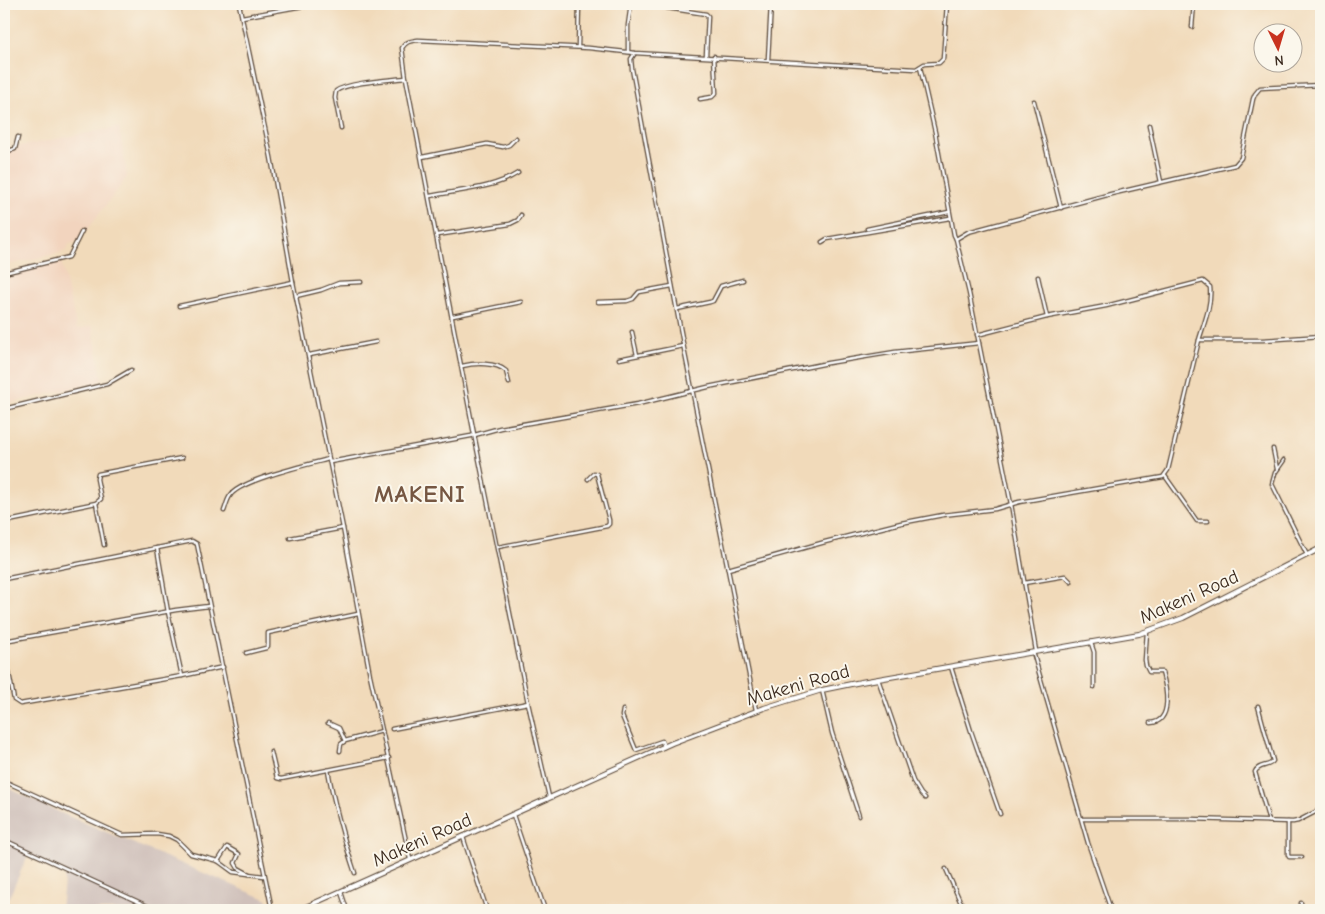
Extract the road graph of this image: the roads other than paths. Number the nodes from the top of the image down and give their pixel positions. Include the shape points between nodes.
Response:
1 (239, 4) edge
2 (314, 4) edge
3 (579, 4) edge
4 (631, 4) edge
5 (771, 4) edge
6 (947, 4) edge
7 (1194, 4) edge
8 (667, 8) dead end
9 (242, 17) junction
10 (1192, 27) dead end
11 (578, 47) junction
12 (628, 52) junction
13 (635, 53) junction
14 (706, 56) junction
15 (714, 56) junction
16 (768, 59) junction
17 (920, 67) junction
18 (406, 78) junction
19 (1321, 84) edge
20 (700, 99) dead end
21 (1034, 101) dead end
22 (1149, 125) dead end
23 (341, 128) dead end
24 (18, 136) dead end
25 (516, 138) dead end
26 (4, 152) edge
27 (422, 157) junction
28 (518, 173) dead end
29 (1162, 182) junction
30 (430, 196) junction
31 (1061, 208) junction
32 (949, 212) junction
33 (521, 216) dead end
34 (950, 218) junction
35 (867, 229) dead end
36 (82, 231) dead end
37 (437, 236) junction
38 (956, 239) junction
39 (822, 242) dead end
40 (4, 273) edge
41 (1038, 277) dead end
42 (743, 280) dead end
43 (293, 282) junction
44 (361, 282) dead end
45 (672, 286) junction
46 (296, 296) junction
47 (521, 302) dead end
48 (598, 302) dead end
49 (179, 306) dead end
50 (677, 309) junction
51 (453, 316) junction
52 (1047, 317) junction
53 (632, 332) dead end
54 (977, 335) junction
55 (1321, 336) edge
56 (1198, 340) junction
57 (376, 342) dead end
58 (979, 343) junction
59 (683, 346) junction
60 (308, 355) junction
61 (637, 355) junction
62 (619, 359) dead end
63 (462, 366) junction
64 (132, 370) dead end
65 (509, 383) dead end
66 (692, 390) junction
67 (4, 408) edge
68 (474, 434) junction
69 (1273, 449) dead end
70 (182, 458) dead end
71 (1284, 460) dead end
72 (330, 461) junction
73 (1277, 469) junction
74 (1165, 476) junction
75 (588, 479) dead end
76 (96, 503) junction
77 (1011, 504) junction
78 (224, 511) dead end
79 (1208, 521) dead end
80 (4, 522) edge
81 (343, 528) junction
82 (290, 538) dead end
83 (104, 545) dead end
84 (498, 547) junction
85 (157, 548) junction
86 (1321, 548) edge
87 (1308, 556) junction
88 (728, 570) junction
89 (4, 579) edge
90 (1072, 582) dead end
91 (1024, 583) junction
92 (210, 606) junction
93 (168, 612) junction
94 (358, 614) junction
95 (1147, 632) junction
96 (4, 640) edge
97 (1091, 643) junction
98 (4, 646) edge
99 (1035, 652) junction
100 (246, 653) dead end
101 (951, 666) junction
102 (223, 667) junction
103 (182, 676) junction
104 (878, 679) junction
105 (1094, 687) dead end
106 (822, 690) junction
107 (528, 703) junction
108 (1258, 706) dead end
109 (623, 710) dead end
110 (756, 710) junction
111 (328, 723) dead end
112 (1150, 723) dead end
113 (392, 729) dead end
114 (383, 731) junction
115 (345, 741) junction
116 (664, 747) junction
117 (340, 751) dead end
118 (271, 752) dead end
119 (389, 758) junction
120 (328, 770) junction
121 (4, 781) edge
122 (925, 798) dead end
123 (550, 799) junction
124 (1321, 809) edge
125 (513, 814) junction
126 (1000, 814) dead end
127 (859, 816) dead end
128 (1082, 819) junction
129 (1269, 821) junction
130 (1288, 822) junction
131 (463, 837) junction
132 (4, 840) edge
133 (1302, 857) dead end
134 (218, 861) junction
135 (410, 861) junction
136 (946, 869) dead end
137 (355, 873) dead end
138 (251, 875) junction
139 (264, 876) junction
140 (341, 892) junction
141 (1301, 903) dead end
142 (156, 910) edge
143 (272, 910) edge
144 (299, 910) edge
145 (347, 910) edge
146 (487, 910) edge
147 (545, 910) edge
148 (969, 910) edge
149 (1112, 910) edge
150 (1301, 910) edge

1 - 9 street
2 - 9 street
3 - 11 street
4 - 12 street
5 - 16 street
6 - 17 street via 943,59
7 - 10 street
8 - 14 street via 708,16
9 - 43 street
11 - 12 street
11 - 18 street via 410,41 402,48
12 - 13 street
13 - 14 street
13 - 45 street via 631,59 632,69
14 - 15 street
15 - 16 street
15 - 20 street via 716,92 712,97
16 - 17 street
17 - 32 street
18 - 23 street via 339,88 335,98
18 - 27 street
19 - 29 street via 1260,88 1254,94 1241,158 1237,163
21 - 31 street
22 - 29 street
24 - 26 street via 15,150
25 - 27 street via 503,147 487,144
27 - 30 street
28 - 30 street via 507,179
29 - 31 street
30 - 37 street
31 - 38 street via 968,232
32 - 34 street
32 - 35 street
33 - 37 street via 510,224
34 - 38 street
34 - 39 street
36 - 40 street via 69,257
37 - 51 street
38 - 54 street
41 - 52 street
42 - 50 street via 721,286 713,301
43 - 46 street
43 - 49 street
44 - 46 street via 339,283
45 - 48 street via 639,292 627,302
45 - 50 street
46 - 60 street
47 - 51 street
50 - 59 street
51 - 63 street
52 - 54 street
52 - 56 street via 1106,306 1203,281 1210,287 1210,296
53 - 61 street
54 - 58 street
55 - 56 street
56 - 74 street
57 - 60 street
58 - 66 street via 895,352
58 - 77 street
59 - 61 street
59 - 66 street
60 - 72 street
61 - 62 street
63 - 65 street via 499,367 506,371
63 - 68 street
64 - 67 street via 107,384
66 - 68 street
66 - 88 street
68 - 72 street
68 - 84 street
69 - 73 street
70 - 76 street via 98,474 101,499
71 - 73 street
72 - 78 street via 272,474 238,489 230,496
72 - 81 street
73 - 87 street via 1272,486
74 - 77 street
74 - 79 street via 1197,521
75 - 84 street via 597,474 609,520 607,526
76 - 80 street
76 - 83 street
77 - 88 street via 901,523
77 - 91 street
81 - 82 street
81 - 94 street
84 - 107 street
85 - 89 street
85 - 92 street via 192,541 197,544
85 - 93 street
86 - 87 main road, Makeni Road
87 - 95 main road, Makeni Road via 1183,618
88 - 110 street
90 - 91 street via 1065,576
91 - 99 street
92 - 93 street
92 - 102 street
93 - 96 street
93 - 103 street
94 - 100 street via 268,634 266,648
94 - 114 street
95 - 97 main road, Makeni Road
95 - 112 street via 1146,666 1149,672 1162,672 1166,694 1161,719
97 - 99 main road, Makeni Road
97 - 105 street
98 - 103 street via 14,700 20,704
99 - 101 main road, Makeni Road
99 - 128 street
101 - 104 main road, Makeni Road
101 - 126 street
102 - 103 street
102 - 139 street
104 - 106 main road, Makeni Road
104 - 122 street via 913,780
106 - 110 main road, Makeni Road
106 - 127 street via 832,733
107 - 113 street
107 - 123 street
108 - 129 street via 1273,760 1255,772
109 - 116 street via 622,717 636,750 661,741
110 - 116 main road, Makeni Road
111 - 115 street via 339,728
114 - 115 street
114 - 119 street
115 - 117 street
116 - 123 main road, Makeni Road
118 - 120 street via 278,779
119 - 120 street
119 - 135 street
120 - 137 street via 331,792
121 - 134 street via 122,835 169,836 191,854
123 - 125 main road, Makeni Road
124 - 130 street via 1298,821
125 - 131 main road, Makeni Road
125 - 147 street
128 - 129 street
128 - 149 street
129 - 130 street
130 - 133 street via 1288,856
131 - 135 main road, Makeni Road
131 - 146 street
132 - 142 street
134 - 138 street via 233,872
134 - 138 street via 227,847 239,854 235,863 238,868
135 - 140 main road, Makeni Road
136 - 148 street via 960,901
138 - 139 street
139 - 143 street
140 - 144 main road, Makeni Road
140 - 145 street
141 - 150 street

